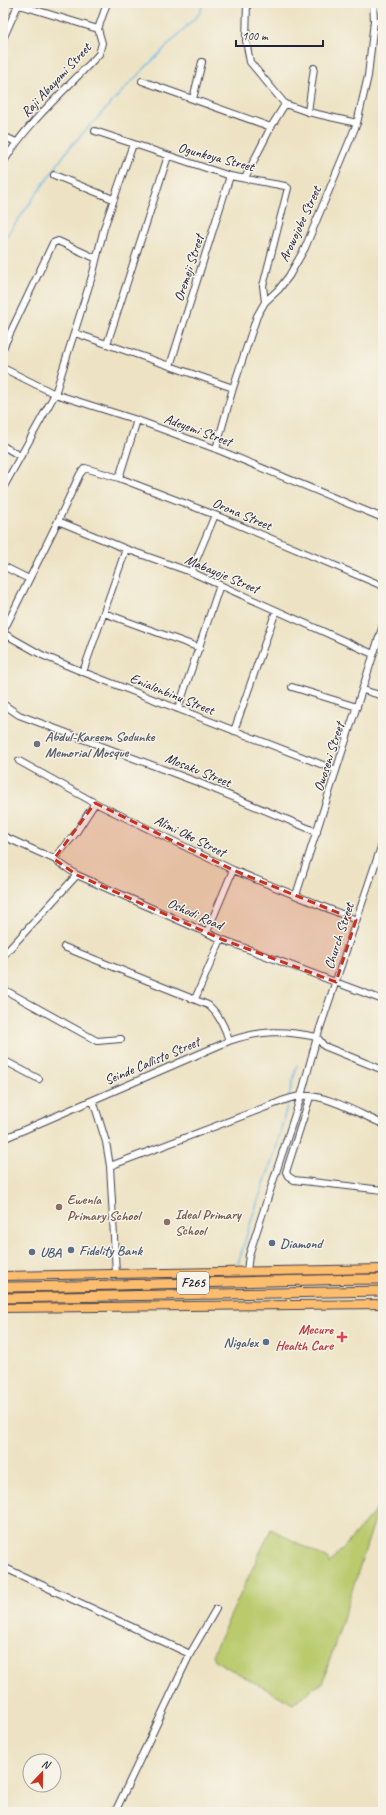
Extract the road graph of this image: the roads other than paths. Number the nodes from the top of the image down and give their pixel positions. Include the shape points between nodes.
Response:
1 (107, 3) edge
2 (247, 3) edge
3 (373, 3) edge
4 (16, 4) edge
5 (374, 21) junction
6 (383, 21) edge
7 (98, 29) junction
8 (3, 39) edge
9 (202, 62) dead end
10 (314, 68) dead end
11 (142, 81) dead end
12 (193, 99) junction
13 (285, 104) junction
14 (308, 112) junction
15 (357, 124) junction
16 (271, 127) junction
17 (95, 131) dead end
18 (3, 136) edge
19 (16, 142) junction
20 (133, 144) junction
21 (168, 156) junction
22 (3, 163) edge
23 (54, 175) dead end
24 (230, 176) junction
25 (245, 178) junction
26 (113, 199) junction
27 (95, 258) junction
28 (265, 302) junction
29 (75, 333) junction
30 (107, 344) junction
31 (3, 348) edge
32 (170, 366) junction
33 (3, 368) edge
34 (233, 388) junction
35 (54, 394) junction
36 (137, 420) junction
37 (3, 446) edge
38 (216, 449) junction
39 (20, 456) junction
40 (119, 478) junction
41 (3, 488) edge
42 (215, 515) junction
43 (383, 518) edge
44 (58, 521) junction
45 (126, 549) junction
46 (3, 566) edge
47 (191, 572) junction
48 (29, 579) junction
49 (220, 585) junction
50 (383, 586) edge
51 (276, 611) junction
52 (104, 613) junction
53 (383, 625) edge
54 (3, 633) edge
55 (200, 648) junction
56 (373, 654) junction
57 (83, 672) junction
58 (292, 687) dead end
59 (363, 690) junction
60 (383, 696) edge
61 (3, 704) edge
62 (357, 707) junction
63 (178, 709) junction
64 (234, 731) junction
65 (18, 762) dead end
66 (336, 770) junction
67 (95, 803) junction
68 (317, 832) junction
69 (3, 836) edge
70 (383, 841) edge
71 (54, 859) junction
72 (233, 870) junction
73 (77, 875) junction
74 (296, 895) junction
75 (356, 920) junction
76 (207, 932) junction
77 (221, 939) junction
78 (64, 947) dead end
79 (3, 956) edge
80 (336, 982) junction
81 (3, 989) edge
82 (195, 999) junction
83 (383, 1000) edge
84 (317, 1037) junction
85 (121, 1040) dead end
86 (229, 1040) junction
87 (3, 1060) edge
88 (383, 1070) edge
89 (39, 1079) dead end
90 (301, 1096) junction
91 (310, 1096) junction
92 (93, 1100) junction
93 (383, 1124) edge
94 (3, 1139) edge
95 (110, 1166) junction
96 (383, 1190) edge
97 (383, 1269) edge
98 (247, 1271) junction
99 (116, 1273) junction
100 (3, 1276) edge
101 (383, 1279) edge
102 (3, 1287) edge
103 (383, 1291) edge
104 (10, 1301) edge
105 (383, 1304) edge
106 (3, 1308) edge
107 (3, 1567) edge
108 (216, 1609) dead end
109 (190, 1654) junction
110 (115, 1812) edge

1 - 7 street
2 - 13 street via 246,41 250,62
3 - 5 street, Arowojobe Street
4 - 7 street
4 - 8 street
5 - 6 street
5 - 15 street, Arowojobe Street via 368,76
7 - 19 street, Raji Abayomi Street via 102,43 99,54 33,121
9 - 12 street
10 - 14 street
11 - 12 street
12 - 16 street
13 - 14 street
13 - 16 street
14 - 15 street
15 - 28 street, Arowojobe Street via 305,248 289,276
16 - 25 street
17 - 20 street, Ogunkoya Street
18 - 19 street
19 - 22 street, Raji Abayomi Street
20 - 21 street, Ogunkoya Street
20 - 26 street
21 - 24 street, Ogunkoya Street
21 - 30 street
23 - 26 street
24 - 25 street, Ogunkoya Street
24 - 32 street, Oremeji Street
25 - 28 street, Ogunkoya Street via 288,188 263,286
26 - 27 street
27 - 29 street
27 - 31 street via 58,241 53,243
28 - 34 street, Arowojobe Street via 257,316
29 - 30 street
29 - 35 street
30 - 32 street
32 - 34 street
33 - 35 street, Adeyemi Street
34 - 38 street, Arowojobe Street
35 - 36 street, Adeyemi Street
35 - 39 street
36 - 38 street, Adeyemi Street
36 - 40 street
37 - 39 street
38 - 43 street, Adeyemi Street
39 - 41 street
40 - 42 street, Orona Street
40 - 44 street, Orona Street via 90,469 82,470
42 - 47 street
42 - 50 street, Orona Street
44 - 45 street, Mabayoje Street
44 - 48 street
45 - 47 street, Mabayoje Street
45 - 52 street
46 - 48 street
47 - 49 street, Mabayoje Street
48 - 54 street
49 - 51 street, Mabayoje Street
49 - 55 street
51 - 56 street, Mabayoje Street
51 - 64 street
52 - 55 street
52 - 57 street
53 - 56 street, Owoseni Street
54 - 57 street, Enialonbinu Street via 42,655
55 - 63 street
56 - 59 street, Owoseni Street
57 - 63 street, Enialonbinu Street
58 - 62 street
59 - 60 street
59 - 62 street, Owoseni Street
61 - 68 street, Mosaku Street via 20,715 197,782
62 - 66 street, Owoseni Street
63 - 64 street, Enialonbinu Street
64 - 66 street, Enialonbinu Street
65 - 67 street, Alimi Oke Street
66 - 68 street, Owoseni Street
67 - 71 street via 75,834
67 - 72 street, Alimi Oke Street
68 - 74 street, Owoseni Street
69 - 71 street, Oshodi Road
70 - 75 street, Church Street
71 - 73 street, Oshodi Road
72 - 74 street, Alimi Oke Street
72 - 76 street
73 - 76 street, Oshodi Road
73 - 79 street
74 - 75 street, Alimi Oke Street
75 - 80 street, Church Street
76 - 77 street, Oshodi Road
77 - 80 street, Oshodi Road
77 - 82 street
78 - 82 street
80 - 83 street, Oshodi Road
80 - 84 street, Church Street
81 - 85 street via 97,1041
82 - 86 street via 214,1010
84 - 86 street, Seinde Callisto Street via 261,1032
84 - 88 street via 324,1046
84 - 90 street, Church Street
86 - 92 street, Seinde Callisto Street
87 - 89 street
90 - 91 street
90 - 95 street
90 - 98 street, Church Street via 249,1255
91 - 93 street via 328,1100
91 - 96 street via 286,1172 288,1176 294,1180
92 - 94 street, Seinde Callisto Street
92 - 95 street via 106,1142
95 - 99 street
97 - 98 main road
98 - 99 main road
99 - 100 main road
101 - 102 highway, F265
103 - 104 highway, F265
104 - 105 main road via 162,1307
104 - 106 main road
107 - 109 street
108 - 109 street
109 - 110 street

